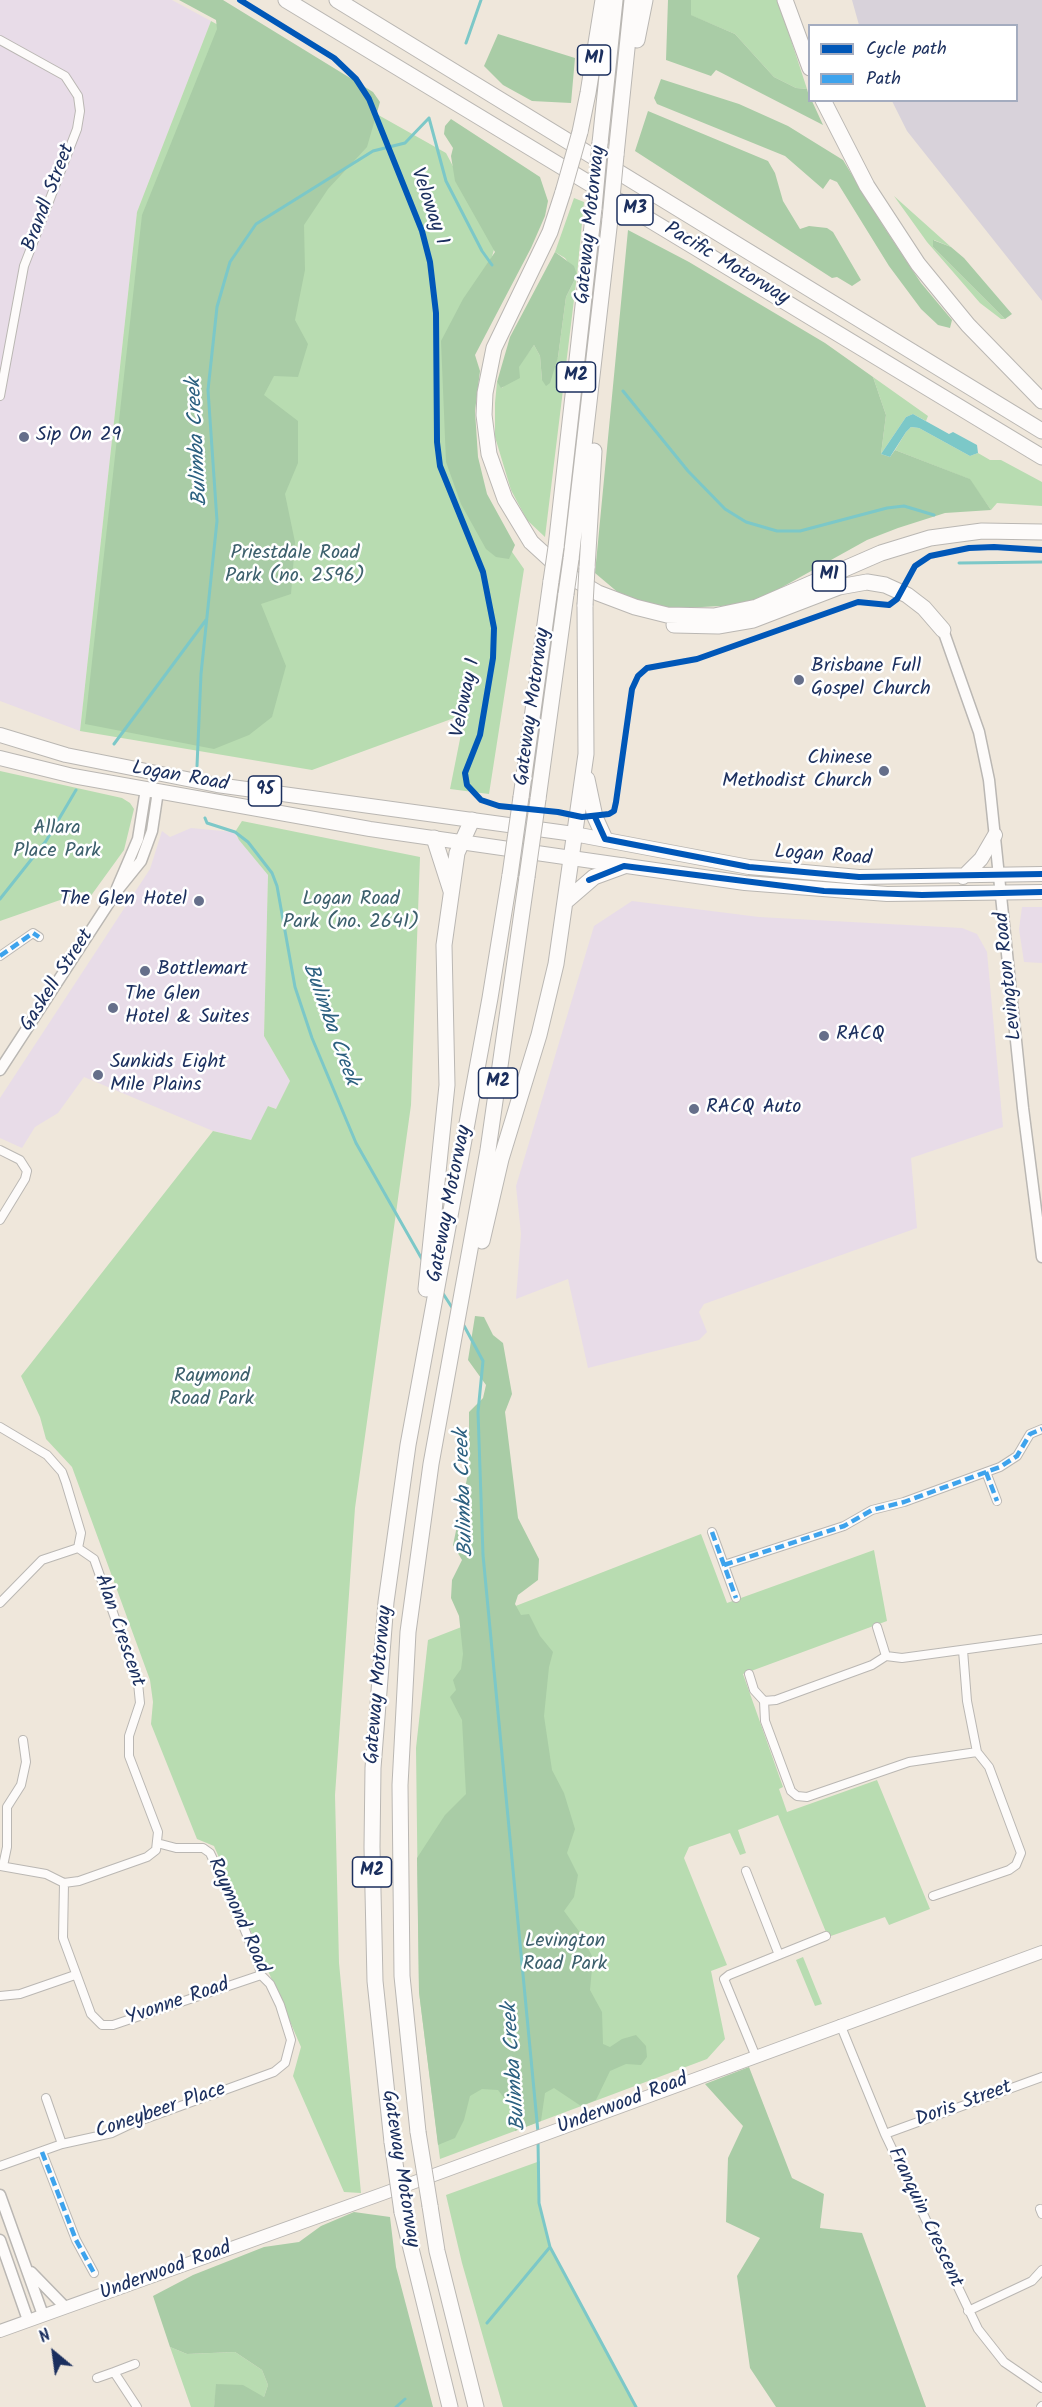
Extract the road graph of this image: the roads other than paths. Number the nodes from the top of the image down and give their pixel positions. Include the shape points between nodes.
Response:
1 (286, 0) edge
2 (337, 0) edge
3 (603, 0) edge
4 (615, 0) edge
5 (633, 0) edge
6 (645, 0) edge
7 (785, 0) edge
8 (795, 0) edge
9 (808, 39) edge
10 (0, 40) edge
11 (808, 63) edge
12 (623, 88) junction
13 (824, 102) edge
14 (0, 396) edge
15 (1042, 401) edge
16 (1042, 431) edge
17 (586, 434) junction
18 (1042, 458) edge
19 (1042, 532) edge
20 (617, 602) junction
21 (943, 630) joint
22 (0, 735) edge
23 (0, 758) edge
24 (155, 774) junction
25 (584, 774) junction
26 (152, 790) junction
27 (183, 796) junction
28 (156, 808) junction
29 (472, 820) junction
30 (574, 834) junction
31 (995, 835) junction
32 (434, 838) junction
33 (605, 839) junction
34 (461, 842) junction
35 (571, 858) junction
36 (624, 867) junction
37 (1042, 874) edge
38 (999, 875) junction
39 (963, 876) junction
40 (452, 891) junction
41 (116, 892) junction
42 (1042, 892) edge
43 (1001, 893) junction
44 (565, 902) junction
45 (39, 937) dead end
46 (0, 956) edge
47 (0, 1070) edge
48 (0, 1150) edge
49 (0, 1220) edge
50 (1042, 1257) edge
51 (435, 1261) junction
52 (468, 1292) junction
53 (0, 1427) edge
54 (1042, 1429) edge
55 (986, 1472) junction
56 (997, 1501) dead end
57 (712, 1532) dead end
58 (78, 1548) junction
59 (724, 1565) junction
60 (736, 1598) dead end
61 (0, 1603) edge
62 (878, 1627) dead end
63 (1042, 1639) edge
64 (963, 1650) junction
65 (886, 1656) junction
66 (748, 1674) dead end
67 (764, 1701) junction
68 (23, 1740) dead end
69 (977, 1752) junction
70 (157, 1843) junction
71 (2, 1866) edge
72 (746, 1871) dead end
73 (64, 1883) junction
74 (933, 1896) dead end
75 (826, 1936) dead end
76 (1042, 1952) edge
77 (779, 1955) junction
78 (75, 1975) junction
79 (261, 1975) junction
80 (0, 1996) edge
81 (840, 2024) junction
82 (756, 2057) junction
83 (285, 2063) joint
84 (1042, 2077) edge
85 (46, 2098) dead end
86 (885, 2133) junction
87 (62, 2145) junction
88 (42, 2152) junction
89 (0, 2166) edge
90 (0, 2195) edge
91 (0, 2240) edge
92 (28, 2270) junction
93 (1042, 2270) edge
94 (94, 2273) dead end
95 (65, 2307) junction
96 (968, 2311) junction
97 (44, 2315) junction
98 (28, 2320) junction
99 (0, 2331) edge
100 (135, 2364) dead end
101 (114, 2372) junction
102 (97, 2378) dead end
103 (1042, 2388) edge
104 (137, 2407) edge
105 (450, 2407) edge
106 (476, 2407) edge

1 - 18 highway, Pacific Motorway / M3
2 - 16 highway, Pacific Motorway / M3
3 - 20 highway, M1, bridge via 594,63 563,192 550,232 494,348 485,393 492,468 501,492 531,542 566,574
4 - 51 highway, Gateway Motorway / M2, bridge via 556,547 510,875 490,998
5 - 12 highway, Gateway Motorway / M2
6 - 12 highway via 633,73
7 - 11 highway
8 - 9 highway
10 - 14 street, Brandl Street via 65,76 78,96 80,111 77,129 24,266
12 - 17 highway, Gateway Motorway / M2, bridge
13 - 15 highway via 867,186 918,264 968,325
17 - 25 highway, bridge via 594,451 585,605 588,714
17 - 52 highway, Gateway Motorway / M2, bridge via 572,560
19 - 20 highway, M1 via 982,531 905,545 780,598 727,614 667,615
20 - 21 highway via 632,616 642,619 674,625 718,626 770,615 848,584 875,583 907,595
21 - 31 street, Levington Road via 983,746
22 - 24 main road, Logan Road / 95 via 66,755
23 - 26 main road, Logan Road / 95
24 - 26 main road, Gaskell Street
24 - 29 main road, Logan Road / 95
25 - 30 highway
25 - 33 highway
26 - 27 main road, Logan Road / 95
26 - 28 street, Gaskell Street
26 - 41 street, Gaskell Street via 138,839
27 - 28 street
27 - 32 main road, Logan Road / 95
28 - 41 street, Gaskell Street via 145,852 133,874
29 - 30 main road, Logan Road / 95
29 - 34 highway
30 - 33 main road, Logan Road / 95
30 - 35 highway
31 - 38 street, Levington Road
31 - 39 main road via 981,859
32 - 34 main road, Logan Road / 95
32 - 40 highway
33 - 39 main road, Logan Road / 95 via 715,862 798,873
34 - 35 main road, Logan Road / 95
34 - 40 highway
35 - 36 main road, Logan Road / 95
35 - 44 highway
36 - 43 main road, Logan Road / 95 via 815,890 922,895
36 - 44 highway via 594,877
37 - 38 main road, Logan Road / 95
38 - 39 main road, Logan Road / 95
38 - 43 street, Levington Road
40 - 51 highway via 443,968 447,1084
41 - 47 street, Gaskell Street
42 - 43 main road, Logan Road / 95
43 - 50 street, Levington Road
44 - 52 highway via 552,984
45 - 46 street via 33,933
48 - 49 street via 24,1164 27,1171
51 - 105 highway, Gateway Motorway / M2, bridge via 432,1307 386,1602 373,1768 372,1847 375,1981 392,2142 402,2212
52 - 106 highway, Gateway Motorway / M2, bridge via 431,1464 414,1581 400,1785 402,1976 417,2132 439,2263
53 - 58 street via 47,1455 62,1472 81,1533
54 - 55 street via 1030,1434 1017,1456
55 - 56 street
55 - 59 street via 904,1502 872,1509 844,1526
57 - 59 street
58 - 61 street via 42,1560
58 - 70 street, Alan Crescent via 94,1559 138,1683 140,1703 129,1736 129,1756 158,1832
59 - 60 street
62 - 65 street
63 - 64 street
64 - 65 street via 902,1658
64 - 69 street
65 - 67 street via 872,1665
66 - 67 street
67 - 69 street via 765,1721 791,1791 802,1798 909,1762
68 - 71 street via 26,1762 21,1785 7,1807 7,1847
69 - 74 street via 989,1767 1019,1846 1019,1861 1009,1870
70 - 73 street via 156,1850 147,1857
70 - 79 street, Raymond Road via 203,1848 210,1853 236,1906
71 - 73 street via 46,1874
72 - 77 street
73 - 78 street, Yvonne Road via 63,1938
75 - 77 street
76 - 81 main road, Underwood Road
77 - 82 street via 724,1979
78 - 79 street, Yvonne Road via 102,2025 113,2025
78 - 80 street via 20,1994
79 - 83 street, Raymond Road via 280,2005 291,2040
81 - 82 main road, Underwood Road
81 - 86 street, Franquin Crescent
82 - 95 main road, Underwood Road
83 - 87 street, Coneybeer Place via 274,2072 112,2133
84 - 86 street, Doris Street
85 - 87 street
86 - 96 street, Franquin Crescent
87 - 88 street, Coneybeer Place
88 - 89 street, Coneybeer Place
88 - 94 street via 76,2240
90 - 92 street
91 - 98 street
92 - 95 street
92 - 97 street
93 - 96 street via 1032,2281
95 - 97 main road, Underwood Road
96 - 103 street, Franquin Crescent via 1004,2362
97 - 98 main road, Underwood Road
98 - 99 main road, Underwood Road
100 - 101 street
101 - 102 street
101 - 104 street

